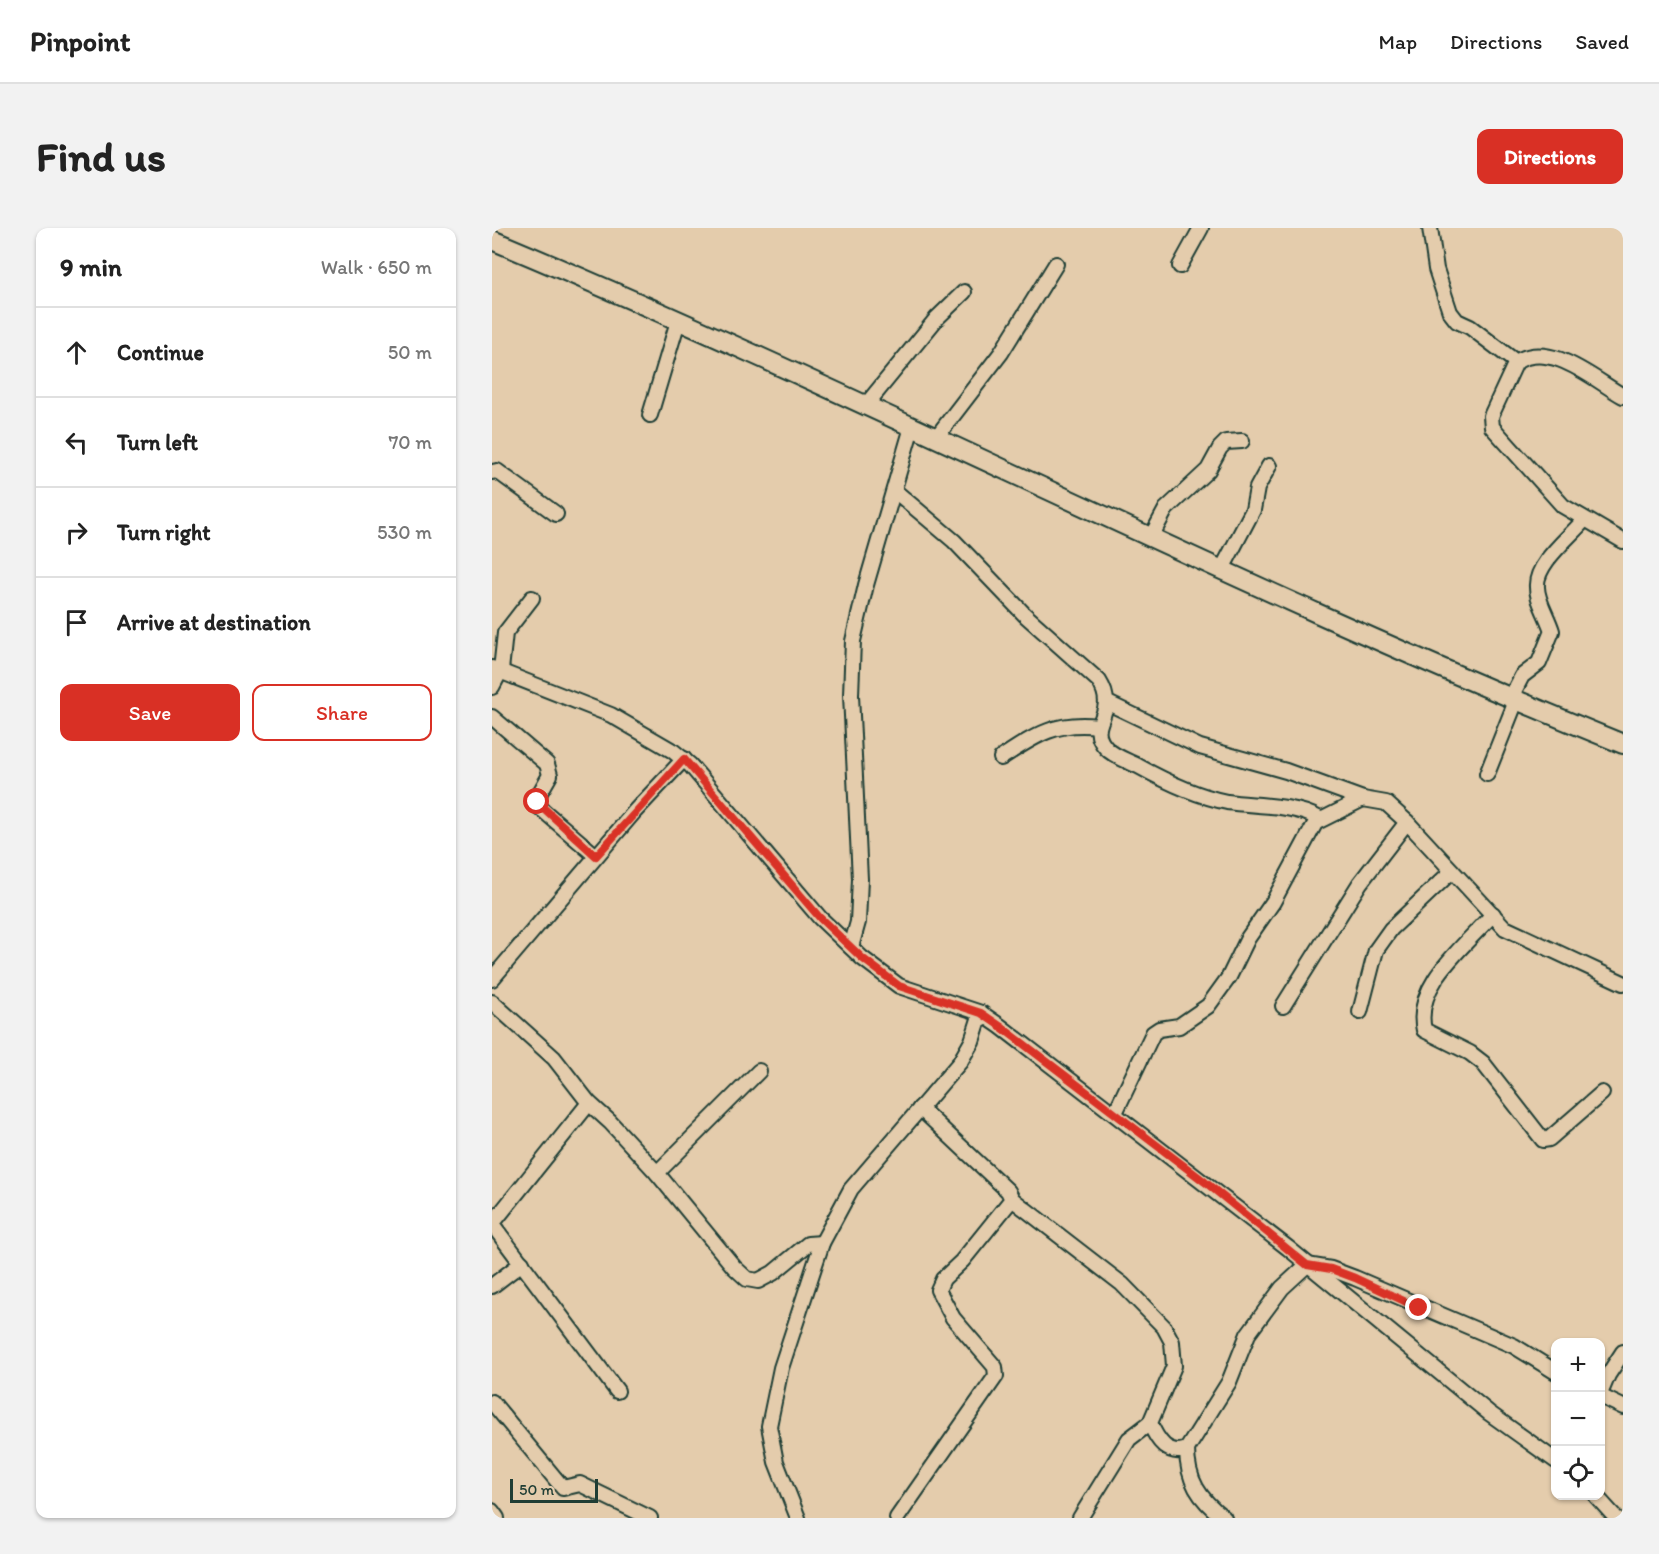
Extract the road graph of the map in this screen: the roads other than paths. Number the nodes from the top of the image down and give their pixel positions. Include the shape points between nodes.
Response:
1 (1201, 228) edge
2 (1430, 228) edge
3 (492, 240) edge
4 (1056, 264) dead end
5 (1180, 266) dead end
6 (964, 292) dead end
7 (678, 321) junction
8 (1516, 362) junction
9 (1623, 396) edge
10 (866, 405) junction
11 (650, 415) dead end
12 (912, 427) junction
13 (935, 439) junction
14 (1242, 441) dead end
15 (1269, 466) dead end
16 (492, 472) edge
17 (895, 491) junction
18 (556, 514) dead end
19 (1584, 520) junction
20 (1151, 537) junction
21 (1623, 541) edge
22 (1222, 569) junction
23 (532, 597) dead end
24 (497, 669) edge
25 (492, 687) edge
26 (1513, 700) junction
27 (1108, 703) junction
28 (492, 717) edge
29 (1098, 726) junction
30 (1623, 744) edge
31 (1001, 758) dead end
32 (684, 759) junction
33 (1486, 774) dead end
34 (1363, 798) junction
35 (1318, 821) junction
36 (1407, 822) junction
37 (596, 856) junction
38 (1452, 871) junction
39 (1493, 914) junction
40 (851, 946) junction
41 (492, 979) edge
42 (1623, 982) edge
43 (492, 1002) edge
44 (1283, 1006) dead end
45 (1360, 1012) dead end
46 (981, 1013) junction
47 (759, 1071) dead end
48 (1602, 1093) dead end
49 (589, 1103) junction
50 (920, 1108) junction
51 (1115, 1113) junction
52 (657, 1173) junction
53 (1012, 1199) junction
54 (492, 1224) edge
55 (822, 1243) junction
56 (522, 1263) junction
57 (1307, 1265) junction
58 (492, 1286) edge
59 (1623, 1352) edge
60 (1551, 1369) edge
61 (617, 1391) dead end
62 (1601, 1392) edge
63 (1605, 1398) edge
64 (492, 1402) edge
65 (1623, 1407) edge
66 (1150, 1423) junction
67 (1187, 1449) junction
68 (1551, 1457) edge
69 (1600, 1500) edge
70 (492, 1511) edge
71 (497, 1518) edge
72 (650, 1518) edge
73 (798, 1518) edge
74 (897, 1518) edge
75 (1080, 1518) edge
76 (1224, 1518) edge
77 (1616, 1518) edge

1 - 5 street
2 - 8 street via 1436,269 1450,312 1456,321
3 - 7 main road
4 - 13 street via 1001,353
6 - 10 street via 937,318
7 - 10 main road
7 - 11 street
8 - 9 street via 1540,353 1571,365
8 - 19 street via 1491,416 1492,427 1563,506
10 - 12 main road
12 - 13 main road
12 - 17 street
13 - 20 main road
14 - 20 street via 1226,442 1220,448 1208,470 1166,508
15 - 22 street via 1257,488 1253,510
16 - 18 street via 497,471
17 - 27 street via 954,541 1025,615 1098,681
17 - 40 street via 853,641 851,696 860,879 858,922
19 - 21 street
19 - 26 street via 1538,573 1536,589 1552,631 1539,663 1522,676
20 - 22 main road
22 - 26 main road
23 - 24 street via 505,633
24 - 25 street
24 - 32 street via 611,715
26 - 30 main road
26 - 33 street
27 - 29 street
27 - 34 street via 1200,747
28 - 37 street via 547,764 550,775 538,796 538,806
29 - 31 street via 1073,723 1051,730
29 - 35 street via 1098,736 1106,750 1181,787 1225,801 1314,816
32 - 37 street
32 - 40 street via 820,918
34 - 35 street
34 - 36 street via 1386,803
35 - 51 street via 1229,977 1208,1006 1179,1026 1153,1033
36 - 38 street
36 - 44 street via 1360,883
37 - 41 street
38 - 39 street
38 - 45 street via 1391,929 1376,950
39 - 42 street via 1505,928
39 - 48 street via 1430,985 1421,1017 1424,1030 1470,1053 1483,1064 1543,1140
40 - 46 street via 899,986
43 - 49 street via 554,1058
46 - 50 street via 960,1062
46 - 51 street
47 - 52 street
49 - 52 street
49 - 54 street
50 - 53 street
50 - 55 street via 851,1189
51 - 57 street
52 - 55 street via 747,1280 758,1281 773,1274 808,1244
53 - 66 street via 1122,1284 1164,1327 1172,1342 1174,1365
53 - 74 street via 943,1279 938,1290 953,1318 995,1367 996,1376
54 - 56 street
55 - 73 street via 781,1368 769,1426 776,1462
56 - 58 street
56 - 61 street
57 - 60 street via 1355,1278 1514,1346
57 - 67 street via 1282,1288 1248,1334 1229,1382
57 - 68 street via 1489,1413
59 - 62 street
63 - 65 street
64 - 72 street via 563,1488 580,1484
66 - 67 street via 1171,1451
66 - 75 street via 1129,1438
67 - 76 street via 1187,1468 1193,1485 1206,1504
69 - 77 street
70 - 71 street

